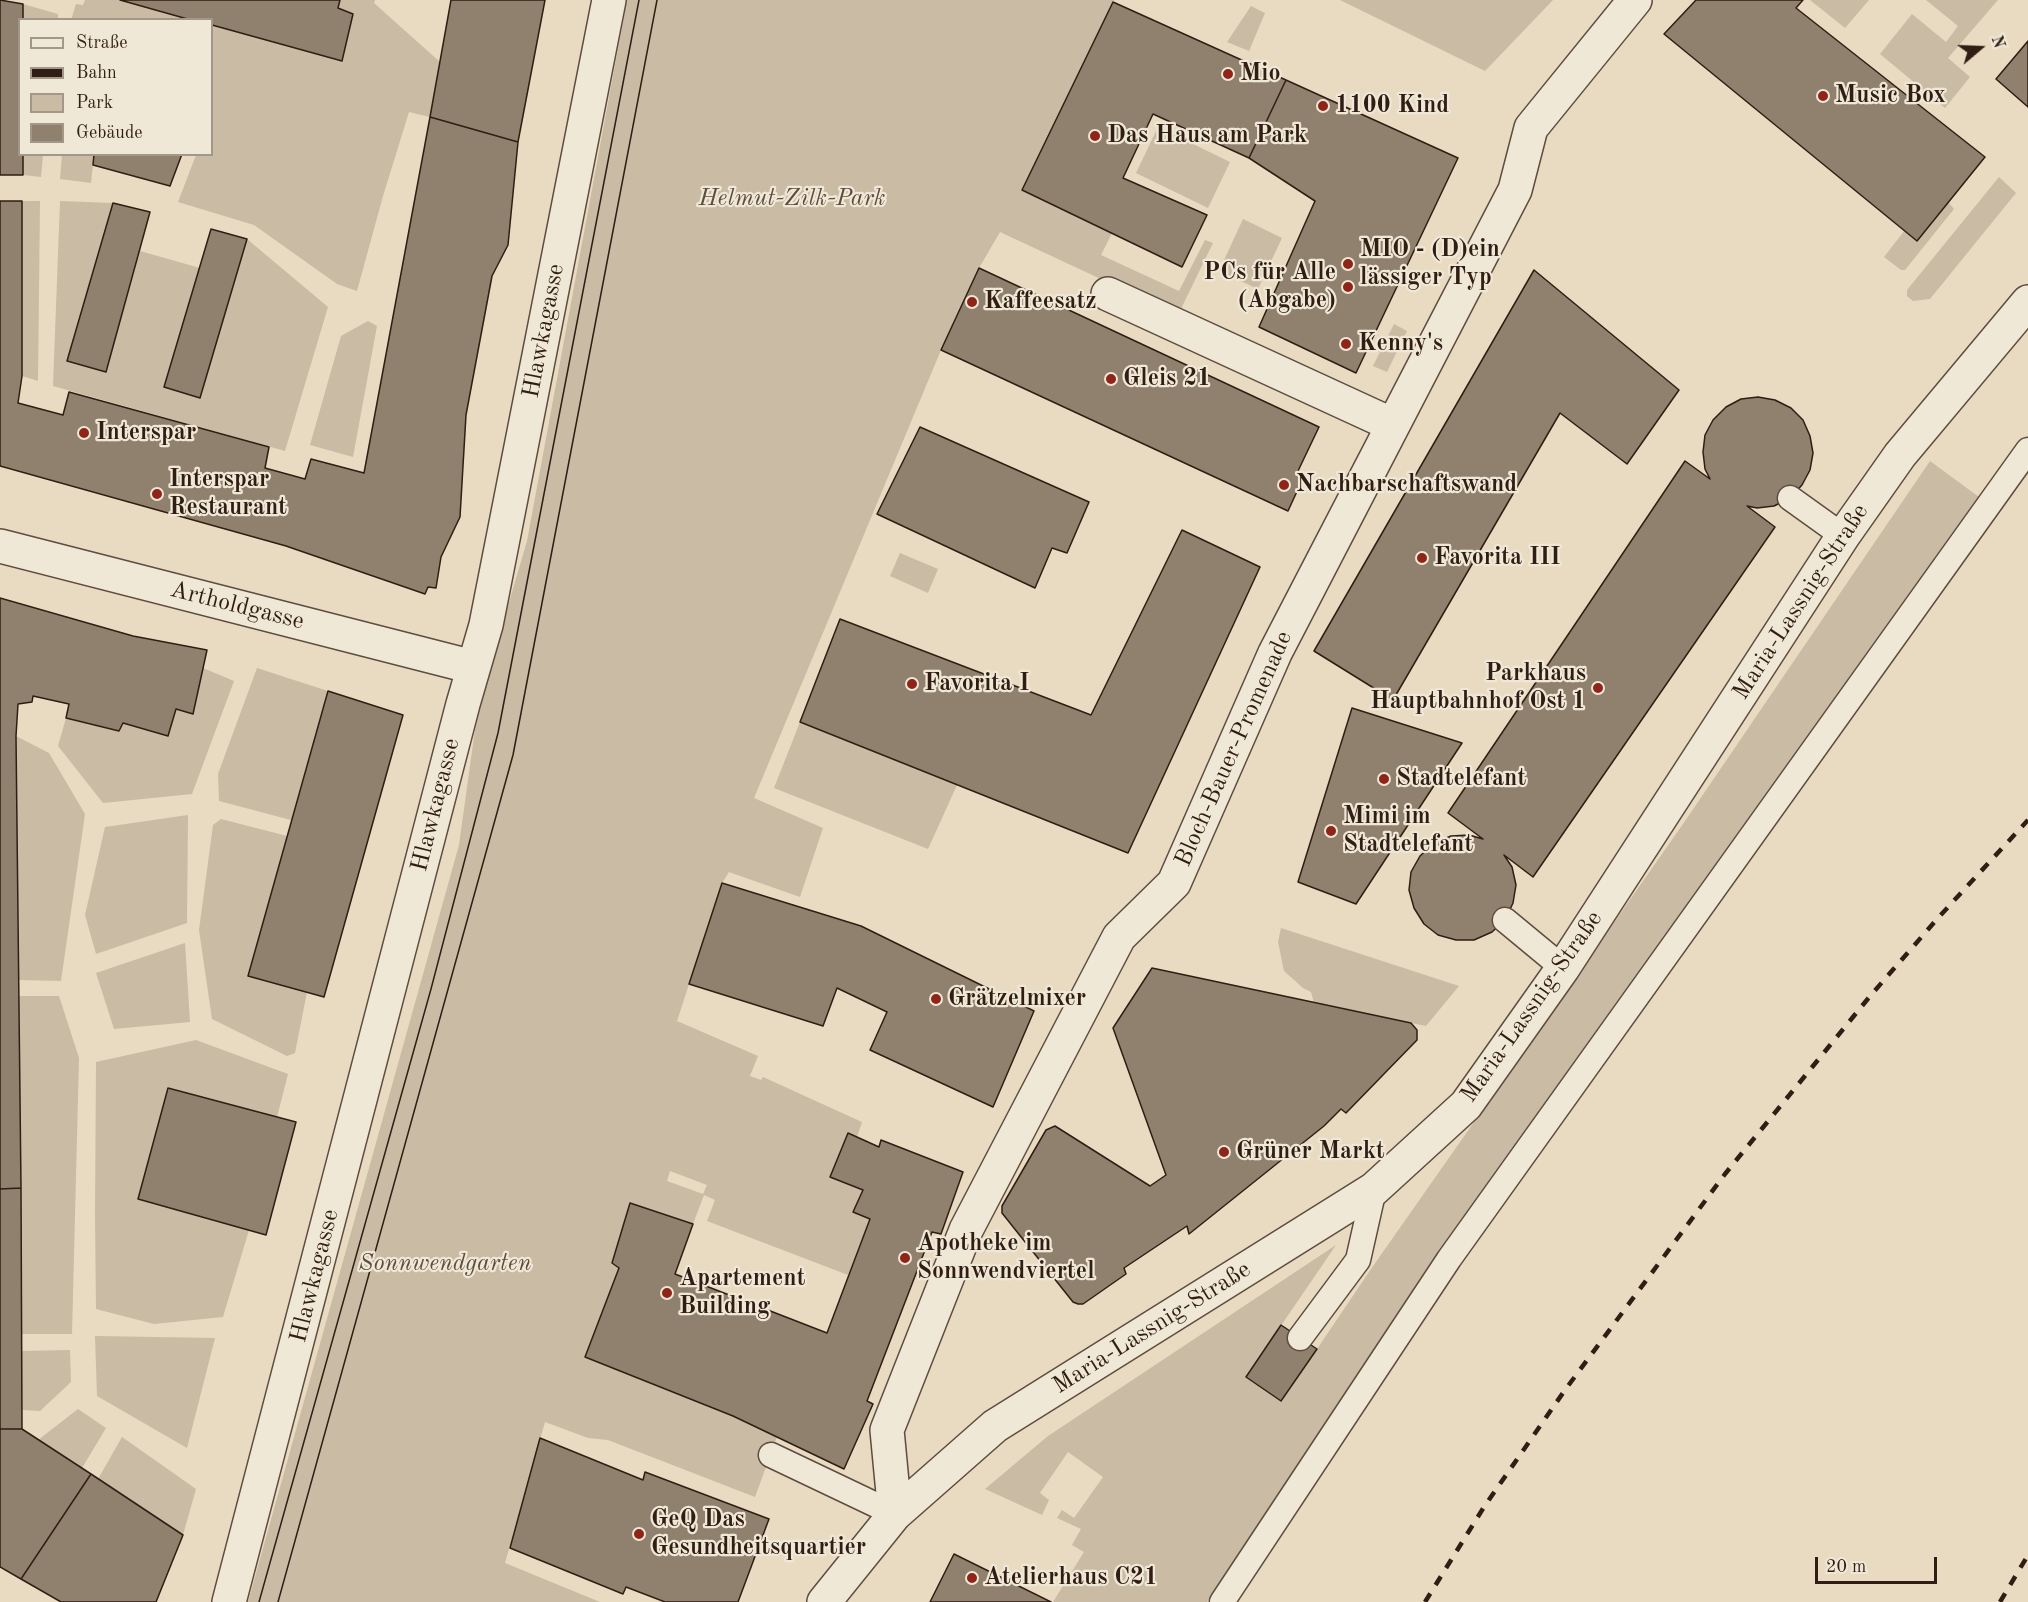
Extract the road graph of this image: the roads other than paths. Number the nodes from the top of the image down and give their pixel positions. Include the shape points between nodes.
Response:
1 (609, 0) edge
2 (1635, 0) edge
3 (1108, 294) dead end
4 (2028, 302) edge
5 (1393, 425) junction
6 (2028, 450) edge
7 (1790, 498) dead end
8 (1843, 536) junction
9 (0, 546) edge
10 (473, 667) junction
11 (1505, 920) dead end
12 (1563, 968) junction
13 (1374, 1189) junction
14 (1300, 1338) dead end
15 (771, 1455) dead end
16 (895, 1514) junction
17 (229, 1602) edge
18 (824, 1602) edge
19 (1222, 1602) edge

1 - 10 street, Hlawkagasse via 486,625
2 - 5 street, Bloch-Bauer-Promenade via 1531,128 1515,190
3 - 5 street
4 - 8 street, Maria-Lassnig-Straße via 1900,455
5 - 16 street, Bloch-Bauer-Promenade via 1275,653 1174,883 1119,937 966,1230 887,1430
6 - 19 lane via 1449,1259
7 - 8 lane
8 - 12 street, Maria-Lassnig-Straße
9 - 10 street, Artholdgasse
10 - 17 street, Hlawkagasse
11 - 12 lane
12 - 13 street, Maria-Lassnig-Straße via 1466,1105
13 - 14 lane via 1358,1260
13 - 16 street, Maria-Lassnig-Straße via 995,1426
15 - 16 lane
16 - 18 street, Maria-Lassnig-Straße

